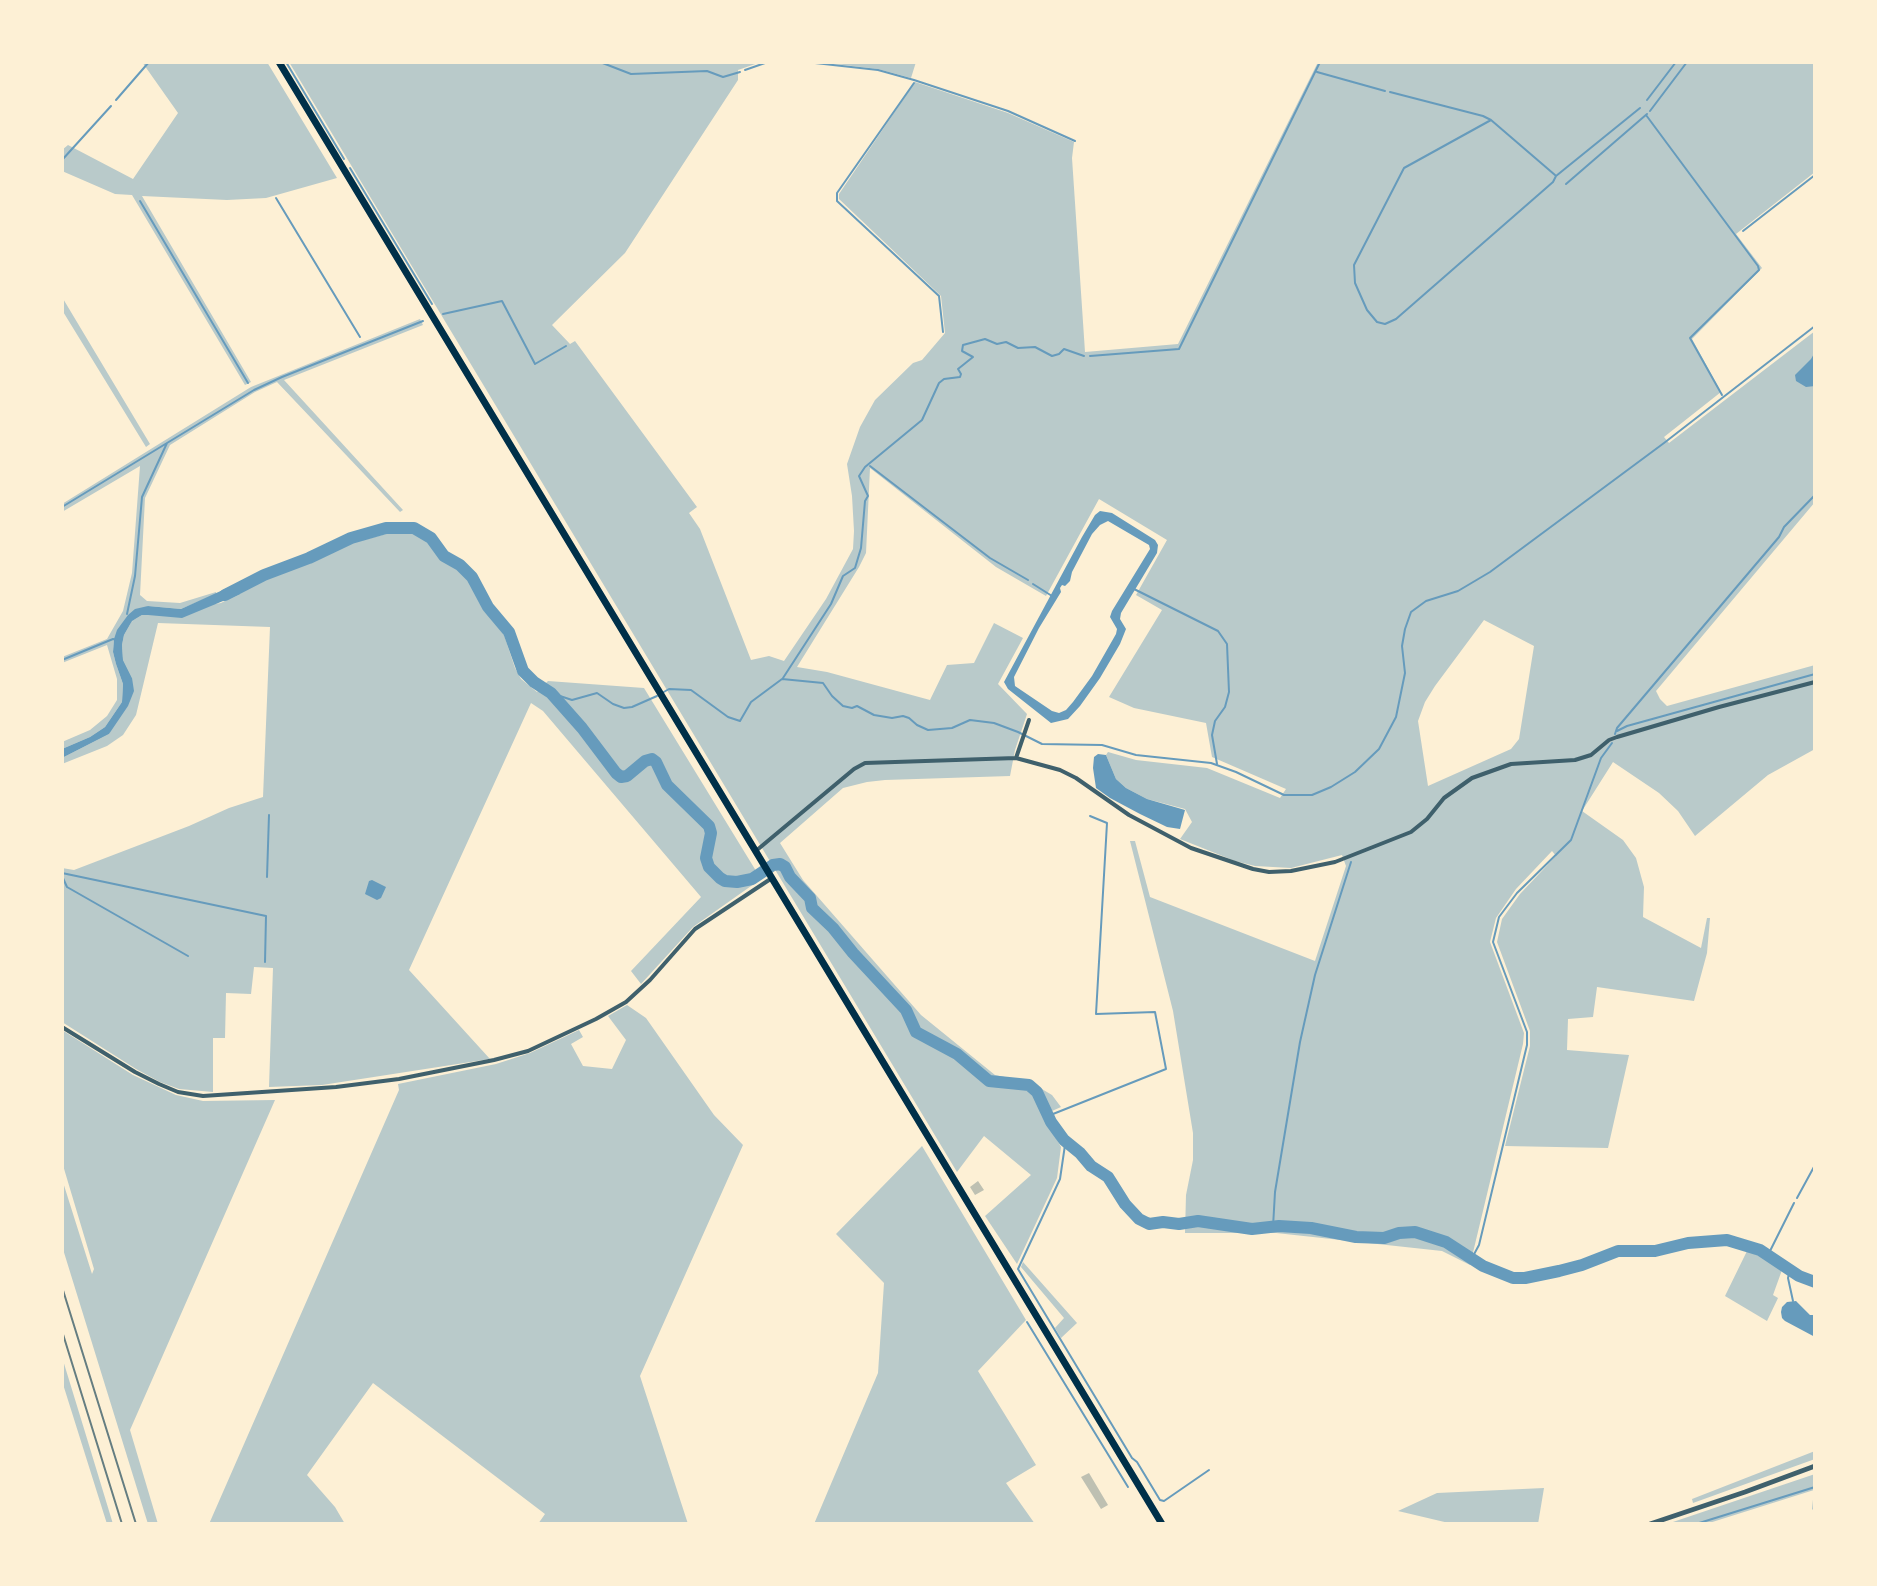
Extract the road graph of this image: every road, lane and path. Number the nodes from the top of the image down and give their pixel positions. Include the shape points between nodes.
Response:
1 (279, 62) edge
2 (1815, 682) edge
3 (1029, 720) dead end
4 (1016, 758) junction
5 (756, 851) junction
6 (771, 876) junction
7 (62, 1027) edge
8 (1815, 1466) edge
9 (1162, 1524) edge
10 (1650, 1524) edge

1 - 5 main road
2 - 4 street via 1617,737 1575,760 1498,768 1444,798 1411,832 1335,862 1291,871 1253,869 1191,848 1129,815 1076,778
3 - 4 street
4 - 5 street via 865,763
5 - 6 main road
6 - 7 street via 695,929 626,1002 528,1051 494,1060 336,1087 203,1096 159,1084
6 - 9 main road
8 - 10 street

